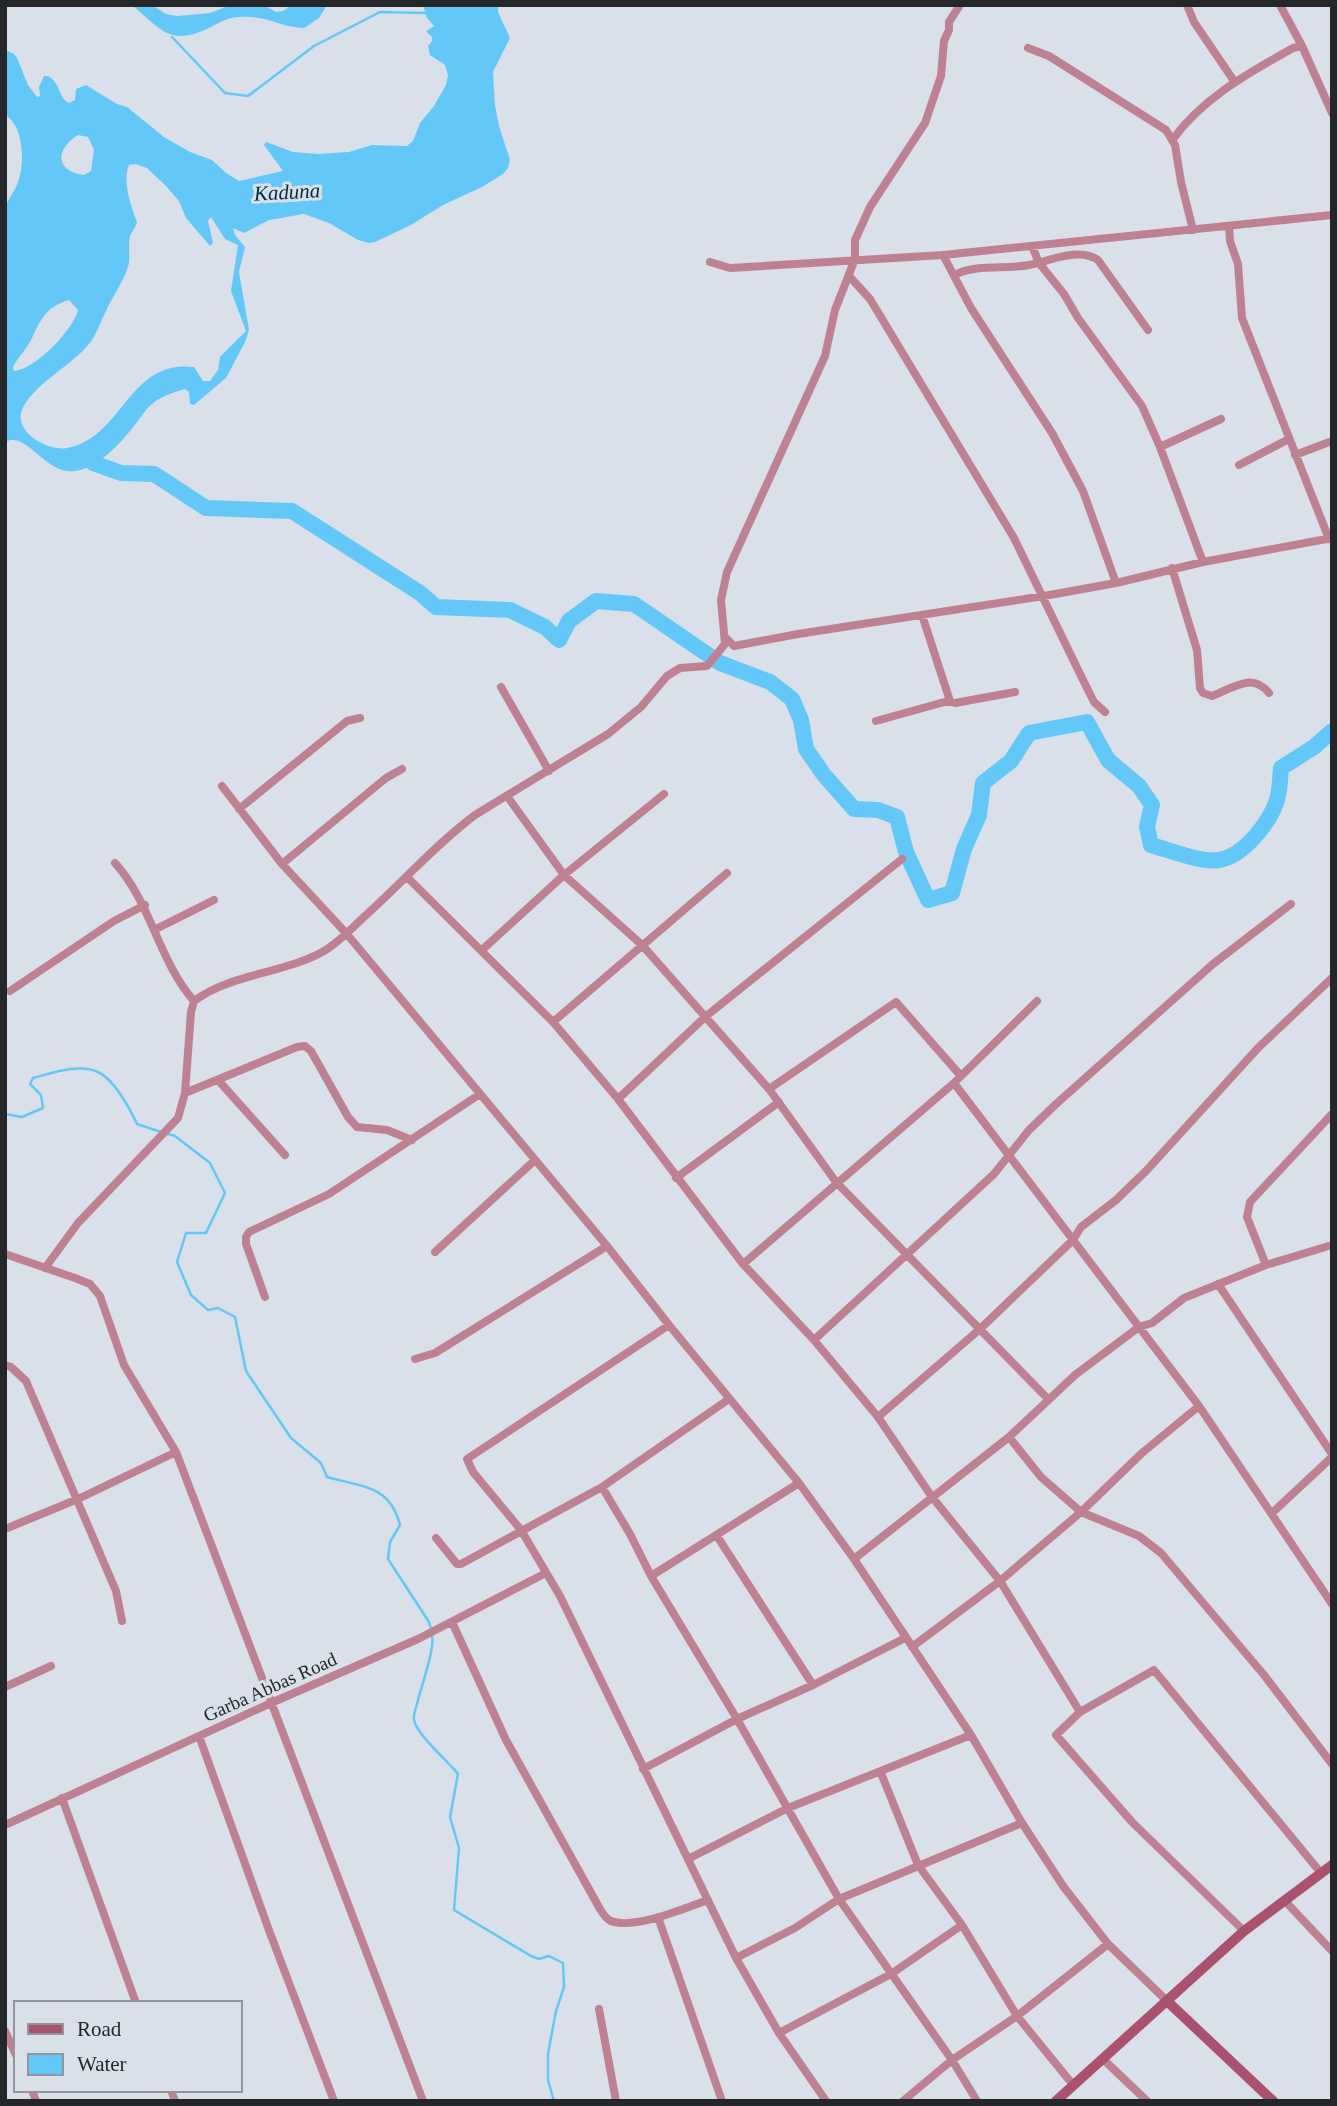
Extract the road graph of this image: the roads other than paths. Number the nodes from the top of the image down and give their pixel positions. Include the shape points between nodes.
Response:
1 (960, 5) edge
2 (1187, 5) edge
3 (1280, 5) edge
4 (1302, 46) junction
5 (1028, 48) dead end
6 (1234, 81) junction
7 (1332, 113) edge
8 (1173, 139) junction
9 (1332, 215) edge
10 (1229, 226) junction
11 (1193, 230) junction
12 (1032, 246) junction
13 (943, 256) junction
14 (855, 259) junction
15 (710, 262) dead end
16 (1039, 263) junction
17 (954, 275) junction
18 (849, 276) junction
19 (1148, 330) dead end
20 (1221, 419) dead end
21 (1289, 439) junction
22 (1332, 441) edge
23 (1160, 447) junction
24 (1295, 455) junction
25 (1239, 465) dead end
26 (1330, 539) edge
27 (1203, 562) junction
28 (1172, 568) junction
29 (1116, 583) junction
30 (1044, 596) junction
31 (922, 615) junction
32 (725, 640) junction
33 (501, 687) dead end
34 (1015, 692) dead end
35 (1269, 693) dead end
36 (948, 701) junction
37 (1105, 712) dead end
38 (360, 718) dead end
39 (876, 721) dead end
40 (402, 769) dead end
41 (549, 771) junction
42 (222, 786) dead end
43 (664, 794) dead end
44 (507, 796) junction
45 (239, 809) junction
46 (902, 859) dead end
47 (115, 863) dead end
48 (282, 864) junction
49 (727, 873) dead end
50 (564, 875) junction
51 (407, 877) junction
52 (214, 900) dead end
53 (1291, 904) dead end
54 (145, 905) junction
55 (155, 930) junction
56 (346, 933) junction
57 (642, 945) junction
58 (482, 950) junction
59 (1332, 978) edge
60 (10, 991) dead end
61 (194, 1001) junction
62 (1037, 1002) dead end
63 (705, 1017) junction
64 (553, 1022) junction
65 (961, 1076) junction
66 (218, 1080) junction
67 (954, 1083) junction
68 (769, 1089) junction
69 (186, 1093) junction
70 (480, 1094) junction
71 (618, 1100) junction
72 (779, 1102) junction
73 (1332, 1114) edge
74 (412, 1140) junction
75 (285, 1155) dead end
76 (1007, 1156) junction
77 (535, 1160) junction
78 (676, 1178) junction
79 (836, 1182) junction
80 (1073, 1240) junction
81 (607, 1245) junction
82 (1332, 1245) edge
83 (435, 1252) dead end
84 (5, 1254) edge
85 (907, 1254) junction
86 (743, 1264) junction
87 (1266, 1265) junction
88 (45, 1268) junction
89 (1218, 1284) junction
90 (265, 1297) dead end
91 (669, 1325) junction
92 (1139, 1327) junction
93 (980, 1329) junction
94 (814, 1340) junction
95 (415, 1359) dead end
96 (5, 1365) edge
97 (729, 1399) junction
98 (1048, 1399) junction
99 (1199, 1406) junction
100 (878, 1417) junction
101 (1009, 1437) junction
102 (176, 1452) junction
103 (1332, 1456) edge
104 (799, 1483) junction
105 (602, 1487) junction
106 (932, 1497) junction
107 (78, 1499) junction
108 (1081, 1512) junction
109 (1272, 1513) junction
110 (5, 1529) edge
111 (521, 1530) junction
112 (717, 1536) junction
113 (436, 1538) dead end
114 (854, 1559) junction
115 (546, 1573) junction
116 (651, 1576) junction
117 (1000, 1581) junction
118 (1332, 1604) edge
119 (122, 1621) dead end
120 (452, 1622) junction
121 (905, 1638) junction
122 (912, 1647) junction
123 (51, 1666) dead end
124 (813, 1685) junction
125 (5, 1687) edge
126 (271, 1703) junction
127 (1080, 1712) junction
128 (737, 1718) junction
129 (971, 1735) junction
130 (198, 1736) junction
131 (1332, 1764) edge
132 (643, 1769) junction
133 (881, 1773) junction
134 (62, 1798) junction
135 (788, 1808) junction
136 (1022, 1823) junction
137 (5, 1825) edge
138 (688, 1858) junction
139 (918, 1865) junction
140 (1332, 1865) edge
141 (1321, 1873) junction
142 (839, 1899) junction
143 (709, 1900) junction
144 (1284, 1900) junction
145 (658, 1917) junction
146 (962, 1925) junction
147 (1244, 1931) junction
148 (1108, 1944) junction
149 (1332, 1951) edge
150 (736, 1958) junction
151 (891, 1974) junction
152 (135, 2001) edge
153 (1167, 2001) junction
154 (599, 2009) dead end
155 (1017, 2016) junction
156 (5, 2031) edge
157 (779, 2033) junction
158 (14, 2051) edge
159 (952, 2060) junction
160 (1104, 2060) junction
161 (1074, 2086) junction
162 (334, 2101) edge
163 (423, 2101) edge
164 (616, 2101) edge
165 (722, 2101) edge
166 (826, 2101) edge
167 (903, 2101) edge
168 (977, 2101) edge
169 (1056, 2101) edge
170 (1147, 2101) edge
171 (1273, 2101) edge

1 - 14 street via 949,22 941,76 925,123 870,207 855,240
2 - 6 street
3 - 4 street
4 - 6 street
4 - 7 street
5 - 8 street via 1049,56 1166,130
6 - 8 street
8 - 11 street
9 - 10 street
10 - 11 street
10 - 21 street via 1238,264 1242,318
11 - 12 street
12 - 13 street
12 - 16 street
13 - 14 street
13 - 17 street
14 - 15 street via 730,268
14 - 18 street
16 - 17 street via 974,267
16 - 19 street via 1055,257 1091,256 1098,260
16 - 23 street via 1136,395
17 - 29 street via 1077,479
18 - 30 street via 870,299
18 - 32 street via 835,310 825,356 727,572 721,600
20 - 23 street
21 - 24 street
21 - 25 street
22 - 24 street
23 - 27 street
24 - 26 street
26 - 27 street
27 - 28 street
28 - 29 street
28 - 35 street via 1197,650 1203,693 1212,696 1251,681
29 - 30 street
30 - 31 street
30 - 37 street via 1094,702
31 - 32 street via 745,645 734,646
31 - 36 street
32 - 41 street via 707,666 680,668 667,676 641,707 608,734
33 - 41 street
34 - 36 street via 955,704
36 - 39 street
38 - 45 street via 347,721
40 - 48 street
41 - 44 street
42 - 45 street
43 - 50 street
44 - 50 street
44 - 51 street via 458,828
45 - 48 street
46 - 63 street
47 - 54 street
48 - 56 street
49 - 57 street
50 - 57 street
50 - 58 street
51 - 56 street
51 - 58 street
52 - 55 street
53 - 76 street via 1213,964 1055,1105
54 - 55 street
54 - 60 street
55 - 61 street via 175,976
56 - 61 street via 324,951 229,983
56 - 70 street
57 - 63 street
57 - 64 street
58 - 64 street
59 - 80 street
61 - 69 street
62 - 65 street
63 - 68 street
63 - 71 street
64 - 71 street
65 - 67 street
65 - 68 street via 896,1002
66 - 69 street
66 - 74 street via 305,1046 357,1127 387,1130
66 - 75 street
67 - 76 street
67 - 79 street
68 - 72 street
69 - 88 street via 178,1118 78,1223
70 - 74 street
70 - 77 street
71 - 78 street
72 - 78 street
72 - 79 street
73 - 87 street via 1250,1202 1247,1217
74 - 90 street via 329,1194 249,1232 246,1244
76 - 80 street
76 - 85 street via 994,1174
77 - 81 street
77 - 83 street
78 - 86 street
79 - 85 street
79 - 86 street
80 - 92 street
80 - 93 street
81 - 91 street
81 - 95 street via 435,1353
82 - 87 street
84 - 88 street
85 - 93 street
85 - 94 street
86 - 94 street
87 - 89 street
88 - 102 street via 90,1284 100,1296 124,1365
89 - 92 street via 1184,1298 1152,1323
89 - 103 street
91 - 97 street
91 - 111 street via 467,1459
92 - 98 street
92 - 99 street
93 - 98 street
93 - 100 street
94 - 100 street
96 - 107 street via 26,1381
97 - 104 street
97 - 105 street
98 - 101 street
99 - 108 street
99 - 109 street
100 - 106 street
101 - 106 street
101 - 108 street via 1041,1477
102 - 107 street
102 - 126 street
103 - 109 street
104 - 112 street
104 - 114 street
105 - 111 street
105 - 116 street
106 - 114 street
106 - 117 street
107 - 110 street
107 - 119 street via 116,1591
108 - 117 street
108 - 131 street via 1139,1536 1161,1552
109 - 118 street
111 - 113 street via 461,1564 450,1558
111 - 115 street
112 - 116 street
112 - 124 street
114 - 121 street
115 - 120 street, Garba Abbas Road
115 - 132 street
116 - 128 street
117 - 122 street
117 - 127 street
120 - 126 street, Garba Abbas Road
120 - 145 street via 506,1740 600,1909 608,1920 622,1923
121 - 122 street
121 - 124 street
122 - 129 street
123 - 125 street
124 - 128 street
126 - 130 street, Garba Abbas Road
126 - 163 street
127 - 141 street via 1154,1670
127 - 147 street via 1056,1735 1132,1822
128 - 132 street
128 - 135 street
129 - 133 street
129 - 136 street
130 - 134 street, Garba Abbas Road
130 - 162 street
132 - 138 street
133 - 135 street
133 - 139 street
134 - 137 street, Garba Abbas Road
134 - 152 street
135 - 138 street
135 - 142 street
136 - 139 street
136 - 148 street
138 - 143 street
139 - 142 street
139 - 146 street
140 - 141 street
141 - 144 street
142 - 150 street
142 - 151 street
143 - 145 street
143 - 150 street
144 - 147 street
144 - 149 street
145 - 165 street
146 - 151 street
146 - 155 street
147 - 153 street
148 - 153 street
148 - 155 street
150 - 157 street
151 - 157 street
151 - 159 street
153 - 160 street
153 - 171 street
154 - 164 street
155 - 159 street
155 - 161 street
156 - 158 street
157 - 166 street
159 - 167 street
159 - 168 street
160 - 161 street
160 - 170 street
161 - 169 street

